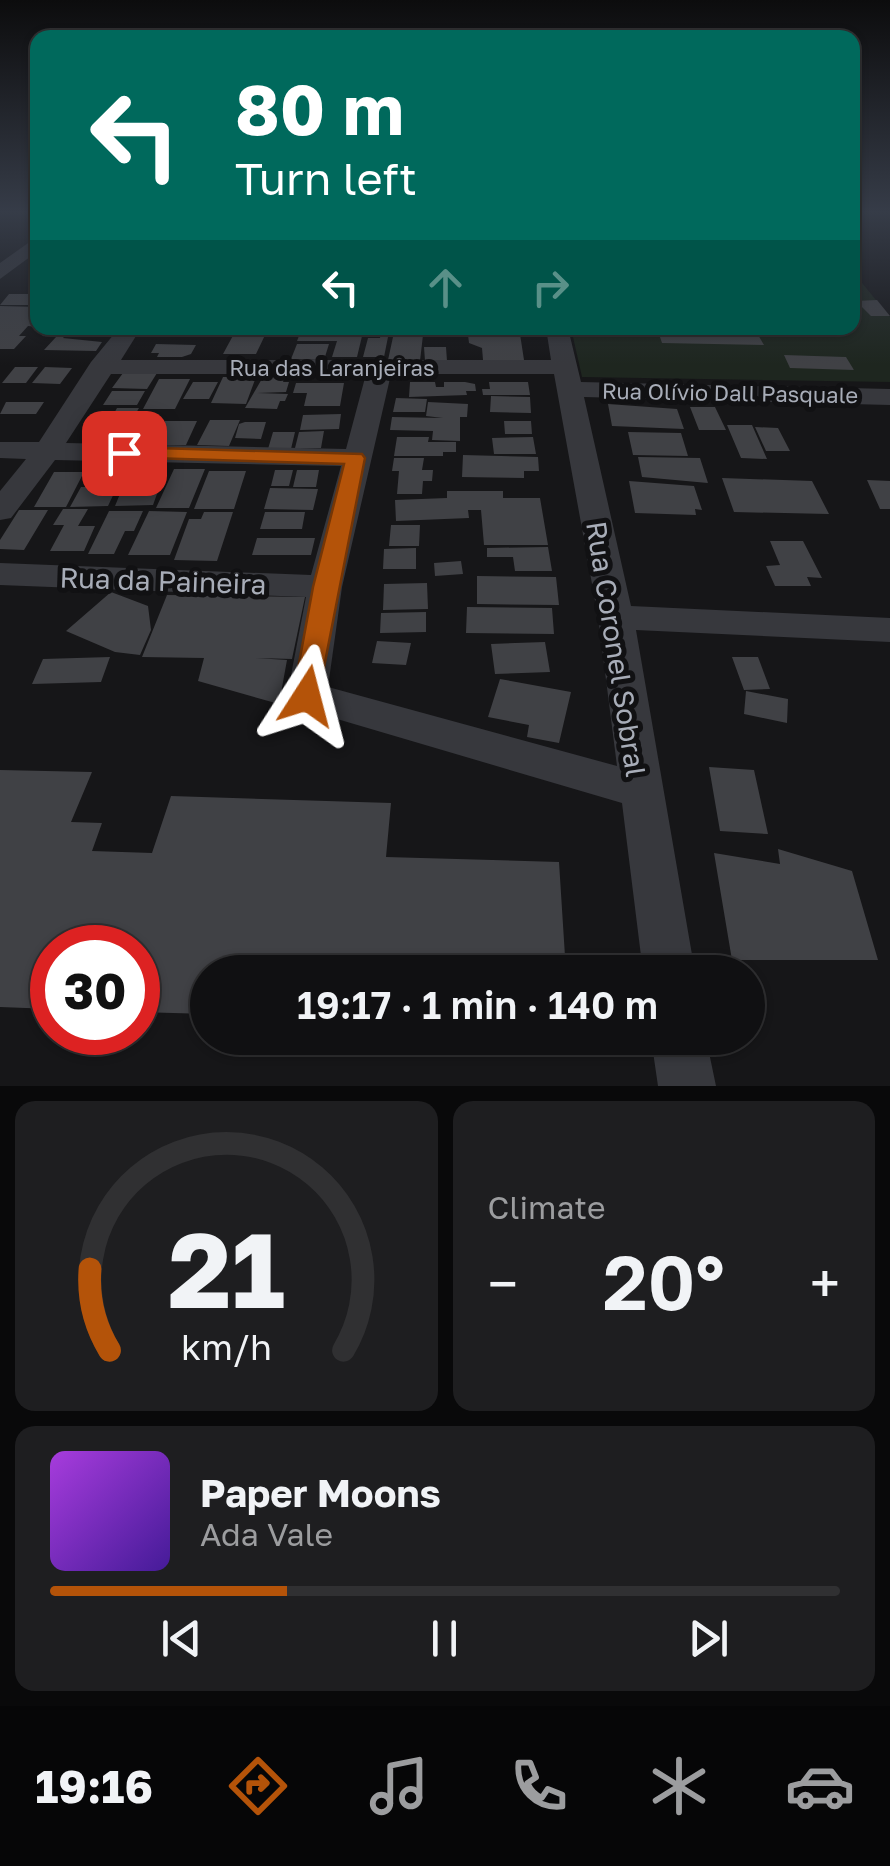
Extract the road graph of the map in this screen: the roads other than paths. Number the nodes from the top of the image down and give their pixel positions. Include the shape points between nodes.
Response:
1 (125, 335) edge
2 (558, 335) edge
3 (100, 367) junction
4 (380, 368) junction
5 (566, 378) junction
6 (890, 397) edge
7 (0, 450) edge
8 (47, 451) junction
9 (355, 458) junction
10 (0, 511) edge
11 (0, 574) edge
12 (325, 587) junction
13 (616, 618) junction
14 (890, 630) edge
15 (639, 790) junction
16 (666, 955) edge
17 (683, 1055) edge
18 (688, 1086) edge

1 - 3 street
2 - 5 street, Rua Coronel Sobral
3 - 4 street, Rua das Laranjeiras
3 - 8 street
4 - 5 street, Rua das Laranjeiras
4 - 9 street
5 - 6 street, Rua Olívio Dall Pasquale
5 - 13 street, Rua Coronel Sobral
7 - 8 street
8 - 9 street
8 - 10 street
9 - 12 street
11 - 12 street, Rua da Paineira
12 - 15 street via 307,696
13 - 14 street
13 - 15 street, Rua Coronel Sobral
15 - 16 street, Rua Coronel Sobral
17 - 18 street

